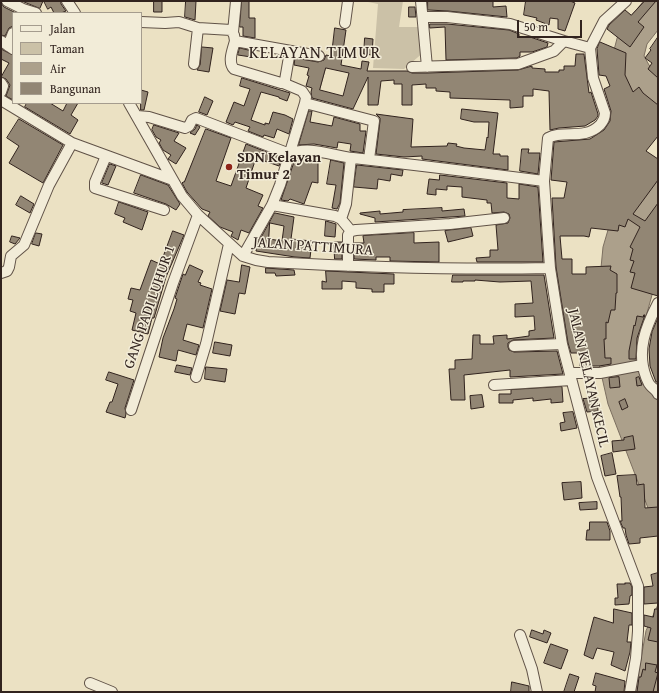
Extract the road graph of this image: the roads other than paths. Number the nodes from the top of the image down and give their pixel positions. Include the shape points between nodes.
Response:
1 (7, 1) edge
2 (68, 1) edge
3 (236, 1) edge
4 (348, 1) edge
5 (422, 1) edge
6 (626, 1) edge
7 (22, 11) edge
8 (74, 12) edge
9 (423, 17) junction
10 (142, 22) edge
11 (345, 23) dead end
12 (198, 28) junction
13 (12, 35) edge
14 (234, 37) junction
15 (564, 41) junction
16 (7, 45) edge
17 (590, 48) junction
18 (290, 51) junction
19 (320, 56) dead end
20 (194, 64) dead end
21 (427, 66) junction
22 (412, 67) dead end
23 (1, 83) edge
24 (283, 83) junction
25 (1, 92) edge
26 (1, 100) edge
27 (305, 103) junction
28 (130, 104) edge
29 (137, 116) junction
30 (72, 143) junction
31 (290, 154) junction
32 (106, 156) junction
33 (351, 158) junction
34 (369, 159) junction
35 (173, 180) junction
36 (544, 181) junction
37 (272, 205) junction
38 (164, 210) dead end
39 (198, 216) junction
40 (504, 218) dead end
41 (341, 219) junction
42 (351, 231) junction
43 (229, 244) junction
44 (242, 256) junction
45 (348, 266) junction
46 (550, 268) junction
47 (1, 273) edge
48 (658, 303) edge
49 (562, 344) junction
50 (514, 346) dead end
51 (641, 366) junction
52 (571, 376) junction
53 (196, 377) dead end
54 (494, 385) dead end
55 (658, 394) edge
56 (131, 410) dead end
57 (520, 636) dead end
58 (90, 683) dead end
59 (112, 692) edge
60 (537, 692) edge
61 (630, 692) edge

1 - 7 street
2 - 8 street
3 - 14 street
4 - 11 street
5 - 9 street
6 - 17 street via 604,21
9 - 15 street via 510,24
9 - 21 street
10 - 12 street via 179,22
12 - 14 street via 231,30
12 - 20 street
13 - 16 street
14 - 18 street
14 - 24 street via 231,62 234,69
15 - 17 street
15 - 21 street via 554,51 518,64
17 - 36 street, JALAN KELAYAN KECIL via 593,78 604,120 594,130 548,138
18 - 19 street
18 - 24 street
21 - 22 street
23 - 25 street via 4,86
24 - 27 street via 302,91 306,97
26 - 30 street
27 - 31 street
27 - 34 street via 374,121
28 - 29 street, JALAN PATTIMURA
29 - 31 street via 185,128 196,118
29 - 35 street, JALAN PATTIMURA
30 - 32 street
30 - 47 street via 49,185 24,245 11,256 7,271
31 - 33 street via 299,150 316,151
31 - 37 street
32 - 35 street
32 - 38 street via 95,188
33 - 34 street
33 - 41 street via 346,204
34 - 36 street
35 - 39 street, JALAN PATTIMURA
36 - 46 street, JALAN KELAYAN KECIL
37 - 41 street
37 - 44 street
39 - 43 street, JALAN PATTIMURA
39 - 56 street, GANG PADI LUHUR 1
40 - 42 street
41 - 42 street
42 - 45 street via 348,235
43 - 44 street, JALAN PATTIMURA
43 - 53 street
44 - 45 street, JALAN PATTIMURA via 268,262
45 - 46 street, JALAN PATTIMURA
46 - 49 street, JALAN KELAYAN KECIL
48 - 51 street via 643,341
49 - 50 street
49 - 52 street, JALAN KELAYAN KECIL
51 - 52 street
51 - 55 street via 650,386
52 - 54 street
52 - 61 street, JALAN KELAYAN KECIL via 598,477 638,586 636,658
57 - 60 street
58 - 59 street

